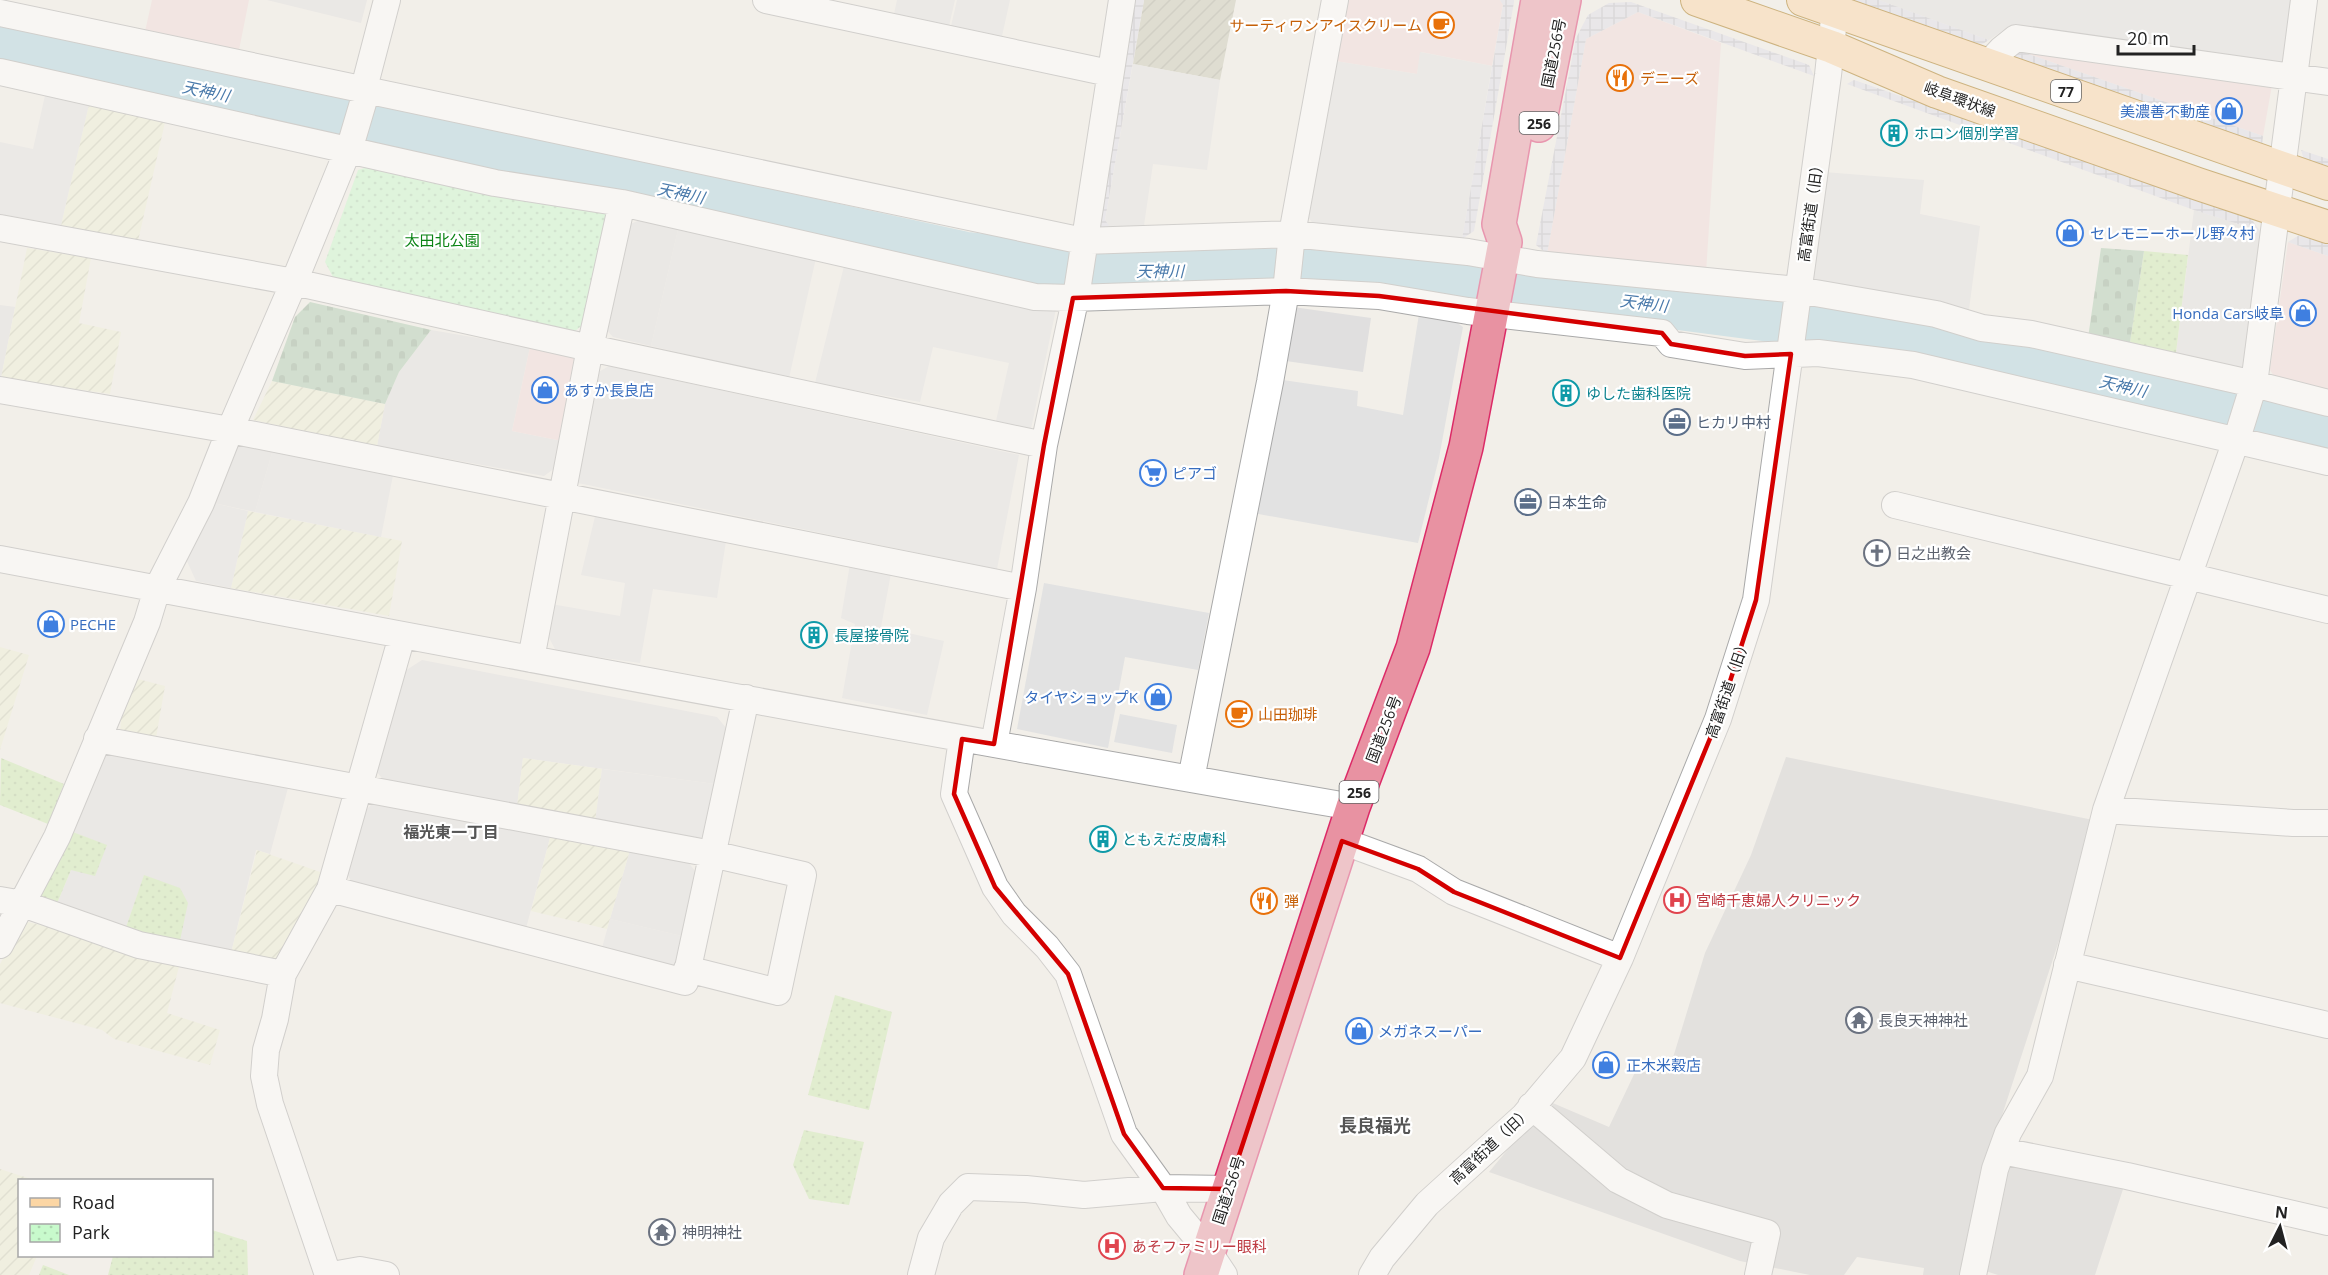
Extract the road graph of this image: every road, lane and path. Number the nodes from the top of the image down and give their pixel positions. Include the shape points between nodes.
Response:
1 (387, 0) edge
2 (766, 0) edge
3 (1122, 0) edge
4 (1335, 0) edge
5 (1538, 0) edge
6 (1564, 0) edge
7 (1697, 0) edge
8 (1803, 0) edge
9 (2304, 0) edge
10 (1835, 5) edge
11 (0, 13) edge
12 (1832, 47) junction
13 (1988, 64) junction
14 (0, 72) edge
15 (1109, 73) junction
16 (2293, 77) junction
17 (2328, 82) edge
18 (364, 92) junction
19 (350, 144) junction
20 (2282, 168) junction
21 (2328, 184) edge
22 (622, 203) junction
23 (2278, 209) junction
24 (2328, 227) edge
25 (0, 228) edge
26 (1292, 235) junction
27 (1082, 245) junction
28 (1502, 256) junction
29 (294, 282) junction
30 (1286, 291) junction
31 (1798, 291) junction
32 (1075, 294) junction
33 (1493, 308) junction
34 (590, 348) junction
35 (1791, 349) junction
36 (2253, 385) junction
37 (0, 390) edge
38 (2328, 403) edge
39 (230, 430) junction
40 (2237, 436) junction
41 (1044, 445) junction
42 (2328, 462) edge
43 (561, 495) junction
44 (1895, 505) dead end
45 (0, 560) edge
46 (2189, 576) junction
47 (1023, 588) junction
48 (157, 589) junction
49 (2328, 610) edge
50 (402, 636) junction
51 (531, 659) junction
52 (746, 699) junction
53 (97, 739) junction
54 (962, 739) junction
55 (994, 744) junction
56 (1191, 779) junction
57 (358, 788) junction
58 (1353, 807) junction
59 (2106, 810) junction
60 (2328, 823) edge
61 (1342, 841) junction
62 (712, 854) junction
63 (330, 889) junction
64 (12, 902) edge
65 (0, 945) edge
66 (1620, 958) junction
67 (2067, 965) junction
68 (687, 969) junction
69 (283, 974) junction
70 (2328, 1025) edge
71 (1531, 1106) junction
72 (2002, 1151) junction
73 (1163, 1188) junction
74 (1228, 1189) junction
75 (2328, 1222) edge
76 (1211, 1267) edge
77 (328, 1275) edge
78 (332, 1275) edge
79 (386, 1275) edge
80 (921, 1275) edge
81 (1372, 1275) edge
82 (1758, 1275) edge
83 (1973, 1275) edge

1 - 18 street
2 - 15 street
3 - 15 street
4 - 26 street
5 - 28 highway, 国道256号 / 256 via 1499,224
6 - 28 highway, 国道256号 / 256 via 1518,228
7 - 12 main road, 岐阜環状線
8 - 10 main road, 77
9 - 16 street
10 - 12 street, 高富街道（旧）
10 - 13 main road, 77
11 - 18 street
12 - 23 main road, 岐阜環状線 via 1937,92
12 - 31 street, 高富街道（旧）
13 - 16 street via 2016,38
13 - 20 main road, 77
14 - 19 street
15 - 27 street
16 - 17 street
16 - 20 street
18 - 19 street
18 - 27 street
19 - 22 street via 495,183
19 - 29 street
20 - 21 main road, 77
20 - 23 street
22 - 32 street via 1035,297
22 - 34 street
23 - 24 main road, 岐阜環状線
23 - 36 street
25 - 29 street
26 - 27 street
26 - 28 street
26 - 30 street
27 - 32 street
28 - 31 street via 1537,264
28 - 33 highway, 国道256号 / 256
29 - 34 street
29 - 39 street
30 - 32 street
30 - 33 street via 1379,296 1468,311
30 - 56 street
31 - 35 street, 高富街道（旧）
31 - 36 street via 1936,314 1982,328 2031,334
32 - 41 street
33 - 35 street via 1662,333 1671,344 1735,354
33 - 58 highway, 国道256号 / 256 via 1466,447 1413,648
34 - 41 street
34 - 43 street
35 - 40 street via 1913,365
35 - 66 street, 高富街道（旧） via 1756,600 1718,719
36 - 38 street
36 - 40 street
37 - 39 street
39 - 43 street
39 - 48 street via 201,503
40 - 42 street
40 - 46 street
41 - 47 street
43 - 47 street
43 - 51 street
44 - 46 street
45 - 48 street
46 - 49 street
46 - 59 street
47 - 55 street
48 - 50 street
48 - 53 street
50 - 51 street
50 - 57 street
51 - 52 street
52 - 54 street
52 - 62 street
53 - 57 street
53 - 64 street via 57,837
54 - 55 street
54 - 73 street via 954,794 995,888 1068,974 1124,1134
55 - 56 street
56 - 58 street
57 - 62 street
57 - 63 street
58 - 61 highway, 国道256号 / 256
59 - 60 street
59 - 67 street
61 - 66 street via 1418,869 1454,892
61 - 74 highway, 国道256号 / 256
62 - 68 street
62 - 68 street via 803,875 778,992
63 - 68 street via 685,982
63 - 69 street
64 - 65 street
64 - 69 street via 139,945
66 - 71 street, 高富街道（旧） via 1573,1058
67 - 70 street
67 - 72 street via 2040,1076
69 - 77 street via 264,1076
71 - 81 street, 高富街道（旧） via 1427,1204
71 - 82 street via 1618,1180 1667,1205 1767,1233
72 - 75 street
72 - 83 street
73 - 74 street
73 - 76 street
73 - 80 street via 1084,1196 968,1187 951,1204 932,1238
74 - 76 highway, 国道256号 / 256
78 - 79 street via 360,1269

